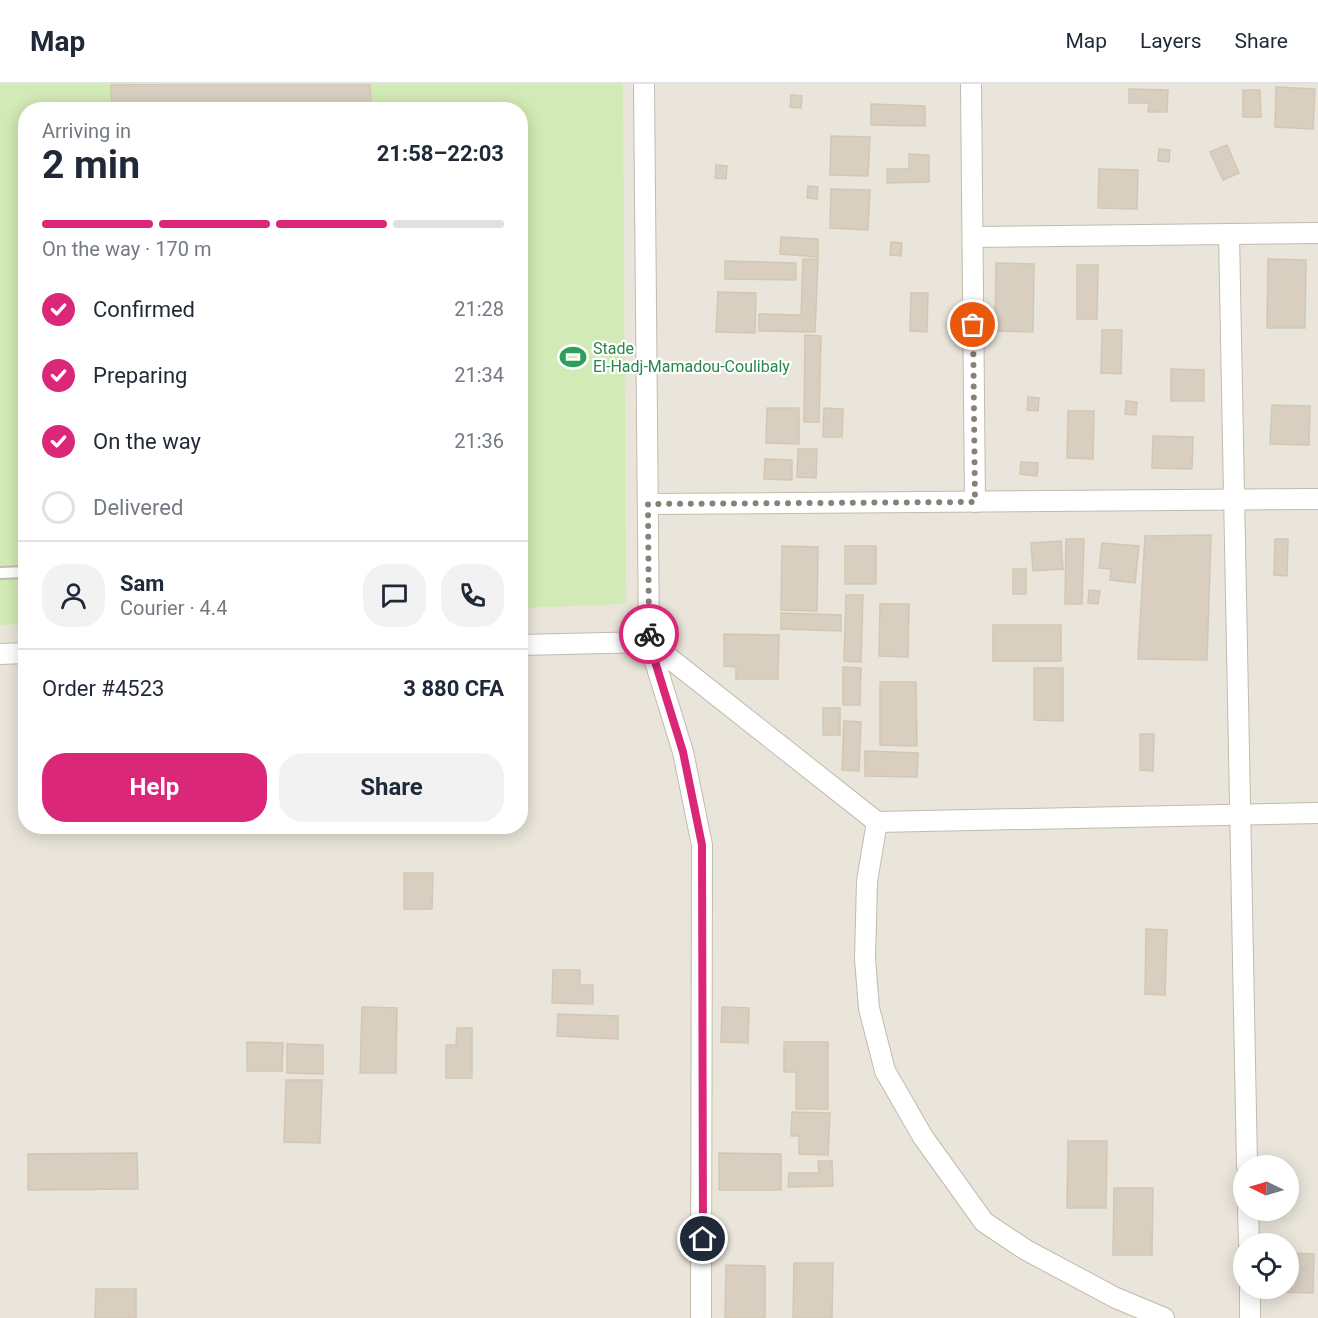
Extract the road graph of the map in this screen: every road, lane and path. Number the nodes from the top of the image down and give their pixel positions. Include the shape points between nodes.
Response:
1 (644, 84) edge
2 (971, 84) edge
3 (1318, 233) edge
4 (1229, 234) junction
5 (973, 237) junction
6 (1318, 499) edge
7 (1234, 500) junction
8 (975, 502) junction
9 (648, 504) junction
10 (18, 572) edge
11 (0, 573) edge
12 (649, 642) junction
13 (528, 645) edge
14 (0, 654) edge
15 (18, 654) edge
16 (1318, 813) edge
17 (1240, 815) junction
18 (877, 822) junction
19 (1247, 1155) edge
20 (1250, 1299) edge
21 (701, 1318) edge
22 (1164, 1318) edge
23 (1250, 1318) edge

1 - 9 street
2 - 5 street
3 - 4 street
4 - 5 street
4 - 7 street
5 - 8 street
6 - 7 street
7 - 8 street
7 - 17 street
8 - 9 street
9 - 12 street
10 - 11 lane
12 - 13 street
12 - 18 street
12 - 21 street via 683,752 702,845
14 - 15 street
16 - 17 street
17 - 18 street
17 - 19 street
18 - 22 street via 867,881 865,959 869,1008 885,1071 922,1137 984,1222 1026,1250 1116,1298
20 - 23 street

